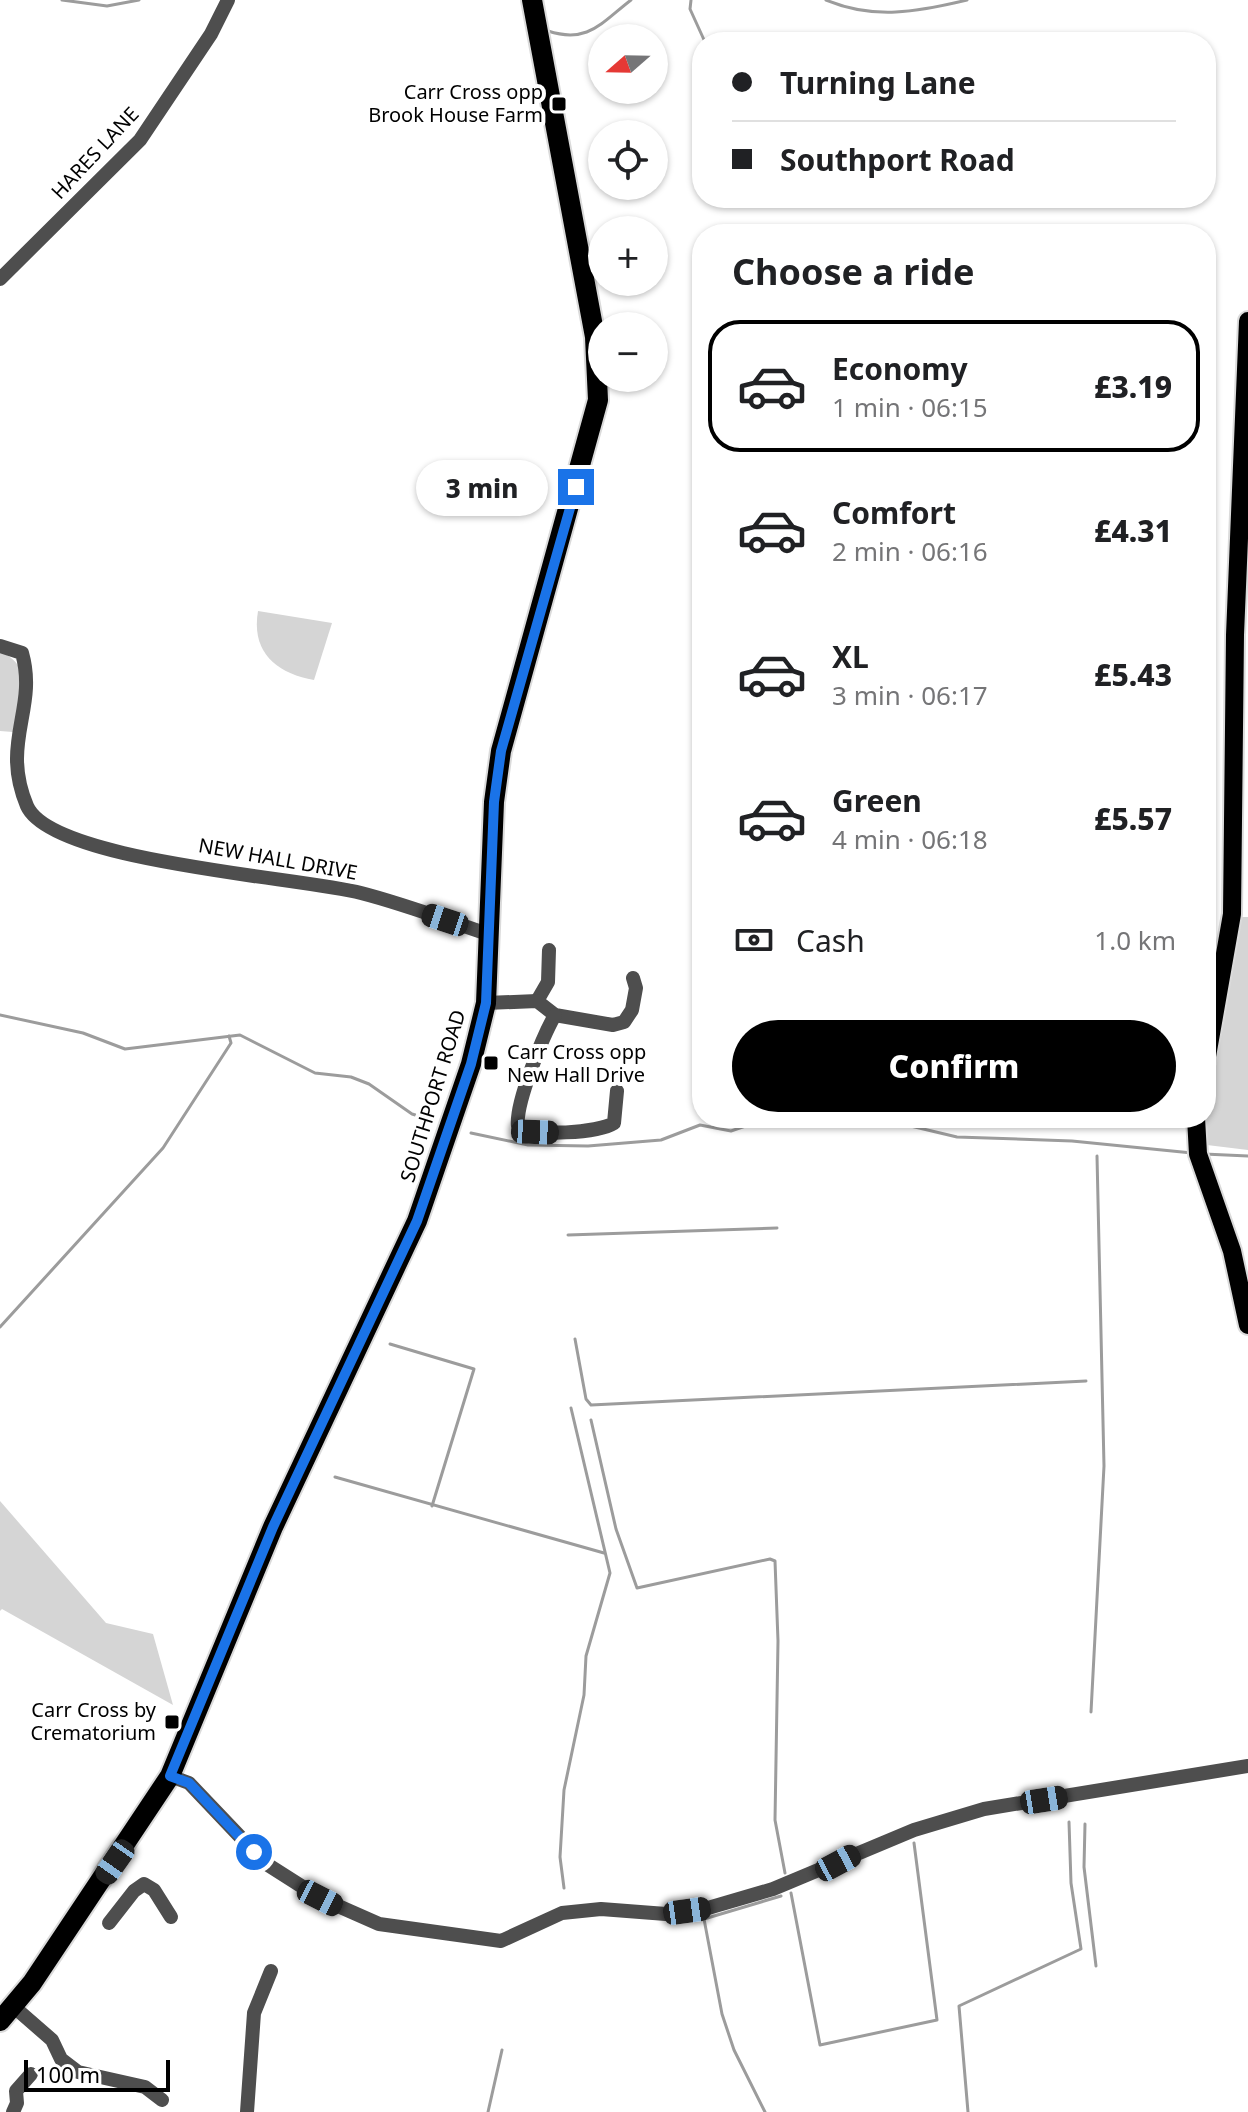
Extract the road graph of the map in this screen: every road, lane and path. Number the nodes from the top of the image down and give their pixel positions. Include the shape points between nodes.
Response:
1 (228, 0) edge
2 (532, 0) edge
3 (0, 279) edge
4 (1248, 321) edge
5 (1244, 491) edge
6 (0, 646) edge
7 (7, 774) edge
8 (488, 934) junction
9 (549, 950) dead end
10 (633, 978) dead end
11 (537, 1001) junction
12 (486, 1003) junction
13 (1216, 1005) edge
14 (555, 1015) junction
15 (617, 1091) dead end
16 (1196, 1128) edge
17 (1248, 1325) edge
18 (1248, 1766) edge
19 (170, 1776) junction
20 (169, 1907) dead end
21 (109, 1923) dead end
22 (271, 1971) dead end
23 (6, 2014) edge
24 (31, 2074) dead end
25 (162, 2100) dead end
26 (13, 2112) edge
27 (247, 2112) edge

1 - 3 street, HARES LANE via 140,140
2 - 8 highway, SOUTHPORT ROAD via 595,337 598,400 501,751
4 - 5 main road
5 - 13 main road via 1232,914
6 - 7 street via 22,653 29,676
7 - 8 street, NEW HALL DRIVE via 28,810 59,835 118,853 359,893
8 - 12 highway, SOUTHPORT ROAD
9 - 11 street via 548,982
10 - 14 street via 632,1010 624,1022 613,1025
11 - 12 street
11 - 14 street
12 - 19 highway, SOUTHPORT ROAD via 471,1064 417,1221 273,1527
14 - 15 street via 521,1097 518,1126 556,1132 605,1128 614,1123
16 - 17 main road via 1202,1170 1232,1251
18 - 19 street via 984,1809 914,1830 773,1889 708,1908 666,1914 601,1909 562,1913 501,1941 379,1924 330,1903 285,1879 189,1783
19 - 23 highway, SOUTHPORT ROAD
20 - 21 street via 144,1884
22 - 27 street via 254,2013
23 - 25 street via 52,2040 61,2059 78,2072 145,2087
24 - 26 street via 16,2091

